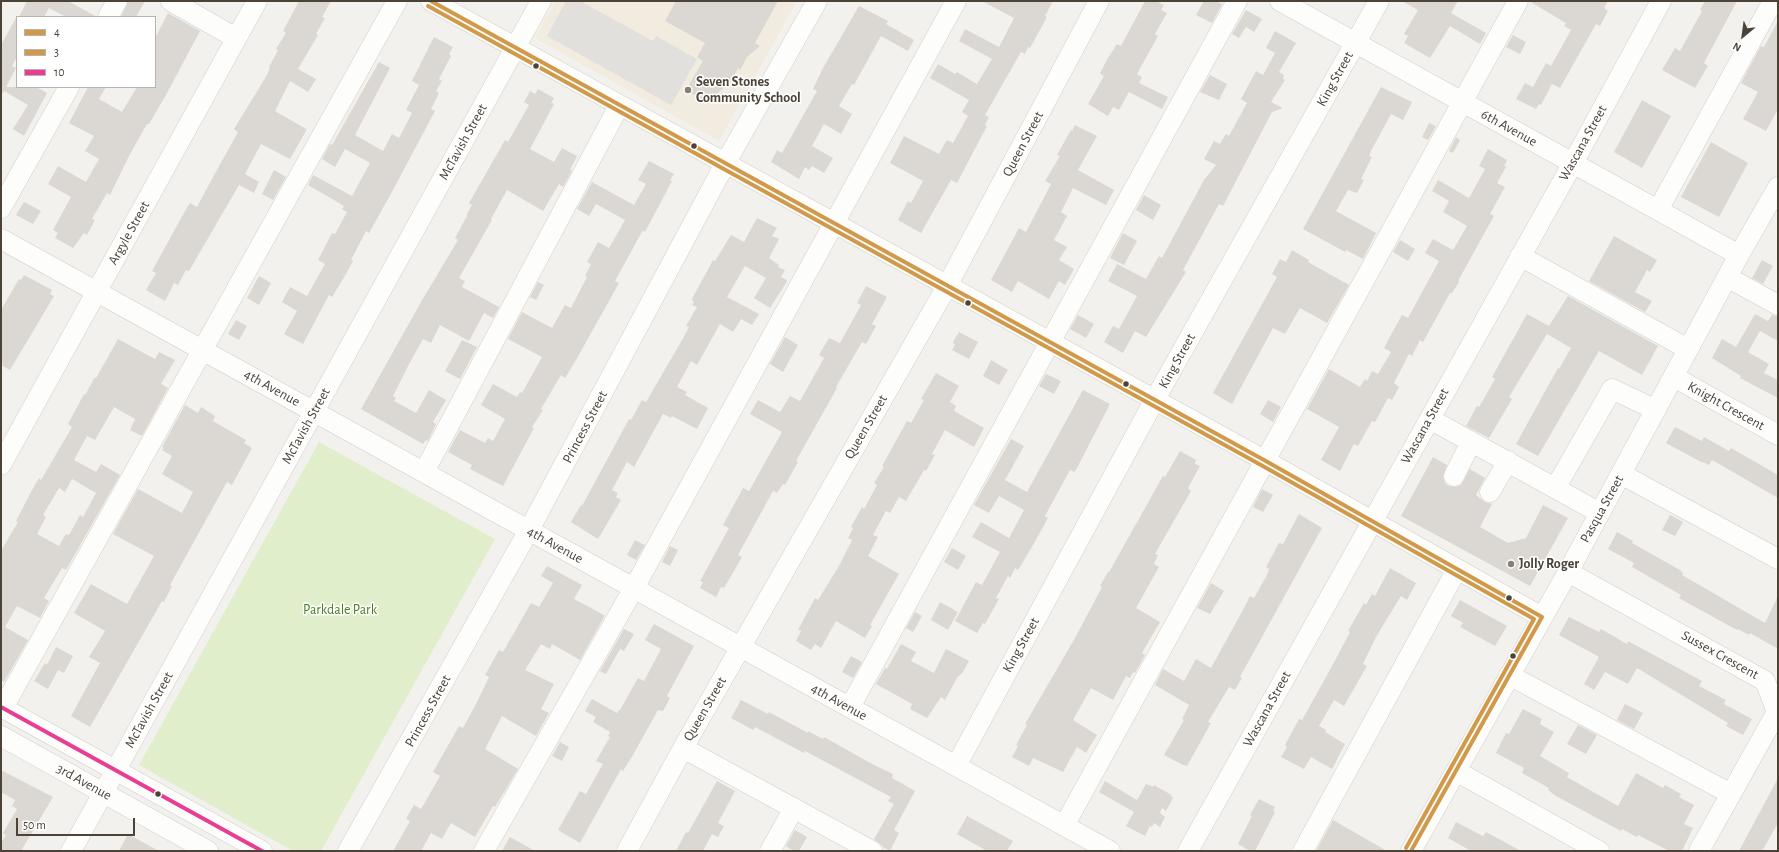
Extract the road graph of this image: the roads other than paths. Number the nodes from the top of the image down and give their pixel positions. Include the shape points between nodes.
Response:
1 (117, 1) edge
2 (172, 1) edge
3 (257, 1) edge
4 (396, 1) edge
5 (431, 1) edge
6 (541, 1) edge
7 (817, 1) edge
8 (956, 1) edge
9 (1099, 1) edge
10 (1237, 1) edge
11 (1280, 1) edge
12 (1378, 1) edge
13 (1518, 1) edge
14 (1660, 1) edge
15 (1773, 1) edge
16 (109, 16) edge
17 (236, 38) junction
18 (1355, 42) junction
19 (515, 48) junction
20 (68, 88) edge
21 (1461, 101) junction
22 (619, 106) junction
23 (726, 162) junction
24 (1573, 163) junction
25 (1778, 187) edge
26 (1, 208) edge
27 (1658, 210) junction
28 (834, 223) junction
29 (1, 239) edge
30 (1739, 254) junction
31 (1520, 256) junction
32 (1727, 277) junction
33 (947, 286) junction
34 (97, 292) junction
35 (1778, 305) edge
36 (1048, 342) junction
37 (1688, 349) junction
38 (203, 350) junction
39 (1674, 377) junction
40 (1154, 401) junction
41 (1656, 410) junction
42 (314, 412) junction
43 (1430, 419) junction
44 (1778, 435) edge
45 (1472, 442) junction
46 (1264, 460) junction
47 (1508, 461) junction
48 (1, 465) edge
49 (424, 472) junction
50 (1621, 474) junction
51 (1454, 476) dead end
52 (1556, 488) junction
53 (1490, 492) dead end
54 (1600, 512) junction
55 (1372, 522) junction
56 (529, 530) junction
57 (1778, 559) edge
58 (1457, 569) junction
59 (1568, 572) junction
60 (634, 588) junction
61 (1542, 617) junction
62 (740, 647) junction
63 (1509, 675) junction
64 (2, 707) edge
65 (850, 707) junction
66 (1, 736) edge
67 (683, 748) junction
68 (956, 766) junction
69 (116, 770) junction
70 (1456, 771) junction
71 (103, 793) junction
72 (1731, 794) junction
73 (794, 808) junction
74 (1064, 826) junction
75 (71, 851) edge
76 (208, 851) edge
77 (262, 851) edge
78 (348, 851) edge
79 (484, 851) edge
80 (628, 851) edge
81 (770, 851) edge
82 (872, 851) edge
83 (1110, 851) edge
84 (1188, 851) edge
85 (1303, 851) edge
86 (1411, 851) edge
87 (1599, 851) edge
88 (1699, 851) edge

1 - 16 street
2 - 17 street
3 - 17 street, Argyle Street
4 - 38 street
5 - 19 street
6 - 19 street, McTavish Street
7 - 23 street, Princess Street
8 - 28 street
9 - 33 street, Queen Street
10 - 36 street
11 - 18 street, 6th Avenue
12 - 18 street, King Street
13 - 21 street
14 - 24 street, Wascana Street
15 - 27 street
17 - 34 street, Argyle Street
18 - 21 street, 6th Avenue
18 - 40 street, King Street
19 - 22 street
19 - 42 street, McTavish Street
20 - 26 street
21 - 24 street, 6th Avenue
21 - 46 street
22 - 23 street
22 - 49 street
23 - 28 street
23 - 56 street, Princess Street
24 - 27 street, 6th Avenue
24 - 31 street, Wascana Street
25 - 30 street, Pasqua Street
27 - 30 street, 6th Avenue
28 - 33 street
28 - 60 street
29 - 34 street, 4th Avenue
30 - 32 street, Pasqua Street
31 - 37 street
31 - 43 street, Wascana Street
32 - 35 street
32 - 37 street, Pasqua Street
33 - 36 street
33 - 62 street, Queen Street
34 - 38 street, 4th Avenue
34 - 48 street, Argyle Street
36 - 40 street
36 - 65 street
37 - 39 street, Pasqua Street
38 - 42 street, 4th Avenue
38 - 64 street
39 - 41 street, Pasqua Street
39 - 44 street, Knight Crescent
40 - 46 street
40 - 68 street, King Street
41 - 50 street, Pasqua Street
41 - 52 street via 1612,389
42 - 49 street, 4th Avenue
42 - 69 street, McTavish Street
43 - 45 street
43 - 55 street, Wascana Street
45 - 47 street
45 - 51 street
46 - 55 street
46 - 74 street
47 - 52 street
47 - 53 street
49 - 56 street, 4th Avenue
50 - 54 street, Pasqua Street
50 - 57 street
52 - 54 street
54 - 59 street, Pasqua Street
55 - 58 street
55 - 84 street, Wascana Street
56 - 60 street, 4th Avenue
56 - 78 street, Princess Street
58 - 61 street
58 - 85 street
59 - 61 street, Pasqua Street
59 - 72 street, Sussex Crescent via 1766,681 1777,712
60 - 62 street, 4th Avenue
60 - 79 street
61 - 63 street, Pasqua Street
62 - 65 street, 4th Avenue
62 - 67 street, Queen Street
63 - 70 street, Pasqua Street
63 - 72 street
64 - 69 street, 3rd Avenue
65 - 68 street, 4th Avenue
66 - 71 street, 3rd Avenue
67 - 73 street
67 - 80 street, Queen Street
68 - 74 street, 4th Avenue
69 - 71 street, McTavish Street
69 - 77 street, 3rd Avenue
70 - 86 street, Pasqua Street
70 - 87 street
71 - 75 street, McTavish Street
71 - 76 street, 3rd Avenue
72 - 88 street, Sussex Crescent
73 - 81 street
73 - 82 street
74 - 83 street, 4th Avenue

